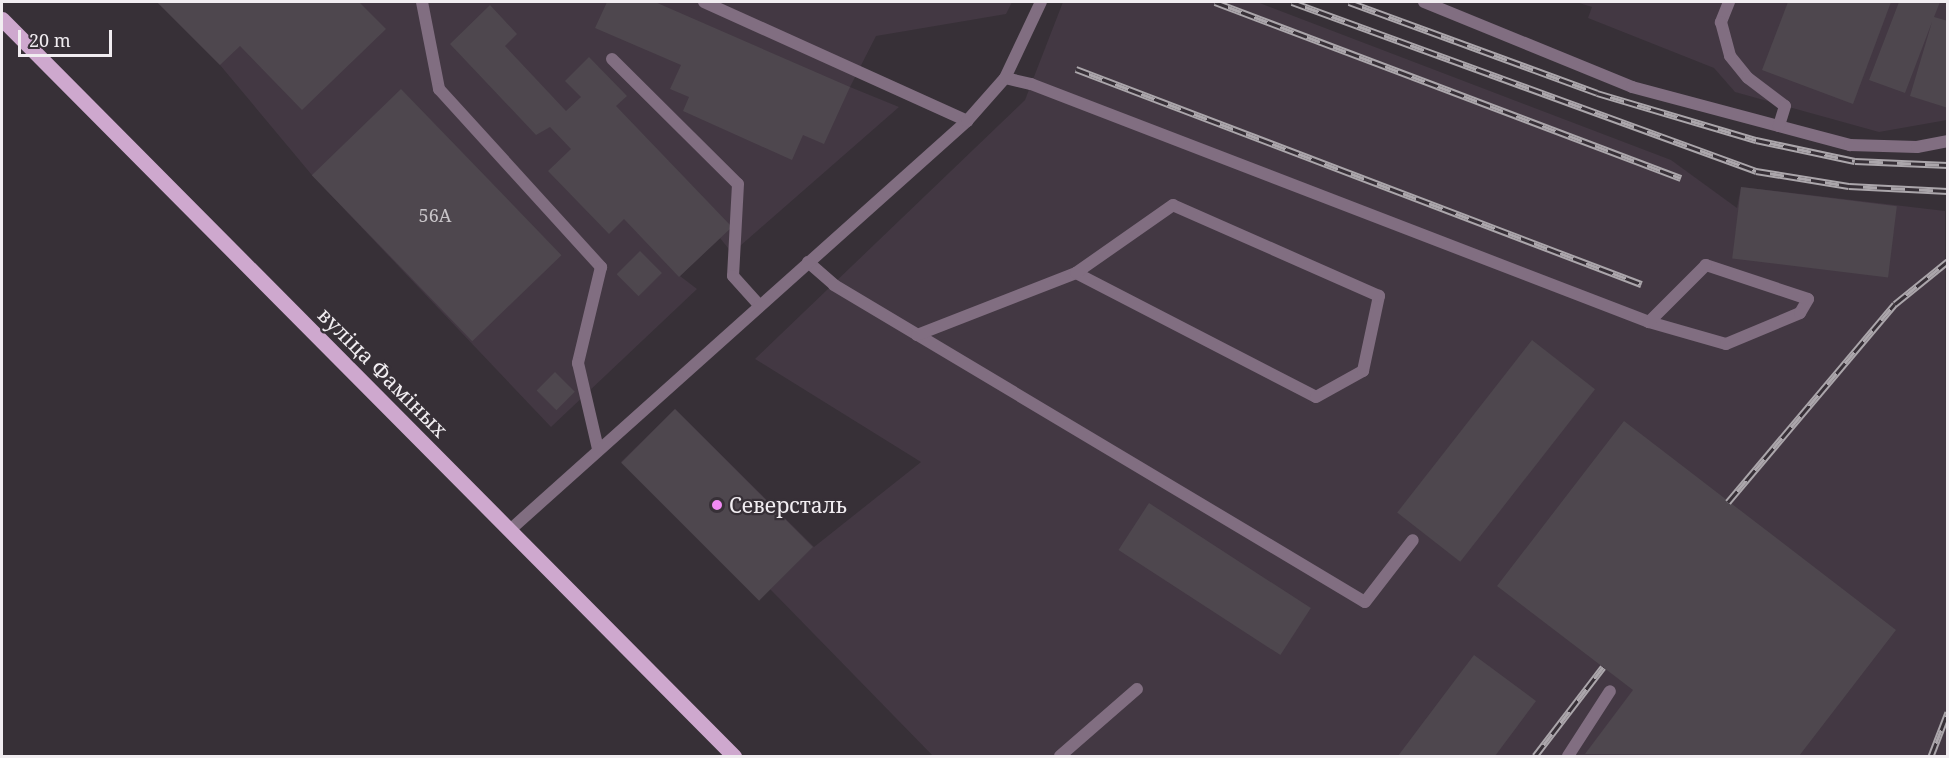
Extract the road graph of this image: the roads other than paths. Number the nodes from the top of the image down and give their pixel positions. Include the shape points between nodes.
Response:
1 (422, 2) edge
2 (704, 2) edge
3 (1041, 2) edge
4 (1424, 2) edge
5 (1729, 2) edge
6 (2, 19) edge
7 (612, 59) dead end
8 (1005, 78) junction
9 (967, 121) junction
10 (1779, 126) junction
11 (1947, 141) edge
12 (808, 262) junction
13 (1076, 273) junction
14 (760, 306) junction
15 (1648, 322) junction
16 (917, 335) junction
17 (598, 449) junction
18 (510, 529) junction
19 (1413, 540) dead end
20 (1137, 689) dead end
21 (1610, 691) dead end
22 (734, 756) edge
23 (1060, 756) edge
24 (1568, 756) edge

1 - 17 lane via 439,89 601,267 578,363
2 - 9 lane
3 - 8 lane
4 - 10 lane via 1632,87
5 - 10 lane via 1721,22 1730,56 1748,78 1785,106
6 - 18 main road, вуліца Фаміных
7 - 14 lane via 738,184 733,276
8 - 9 lane
8 - 15 lane via 1031,84
9 - 12 lane
10 - 11 lane via 1850,145 1917,147
12 - 14 lane
12 - 16 lane via 834,285
13 - 13 lane via 1316,397 1363,371 1379,296 1173,205
13 - 16 lane
14 - 17 lane
15 - 15 lane via 1726,344 1800,313 1808,298 1706,265
16 - 19 lane via 1365,602
17 - 18 lane
18 - 22 main road, вуліца Фаміных
20 - 23 lane
21 - 24 lane

